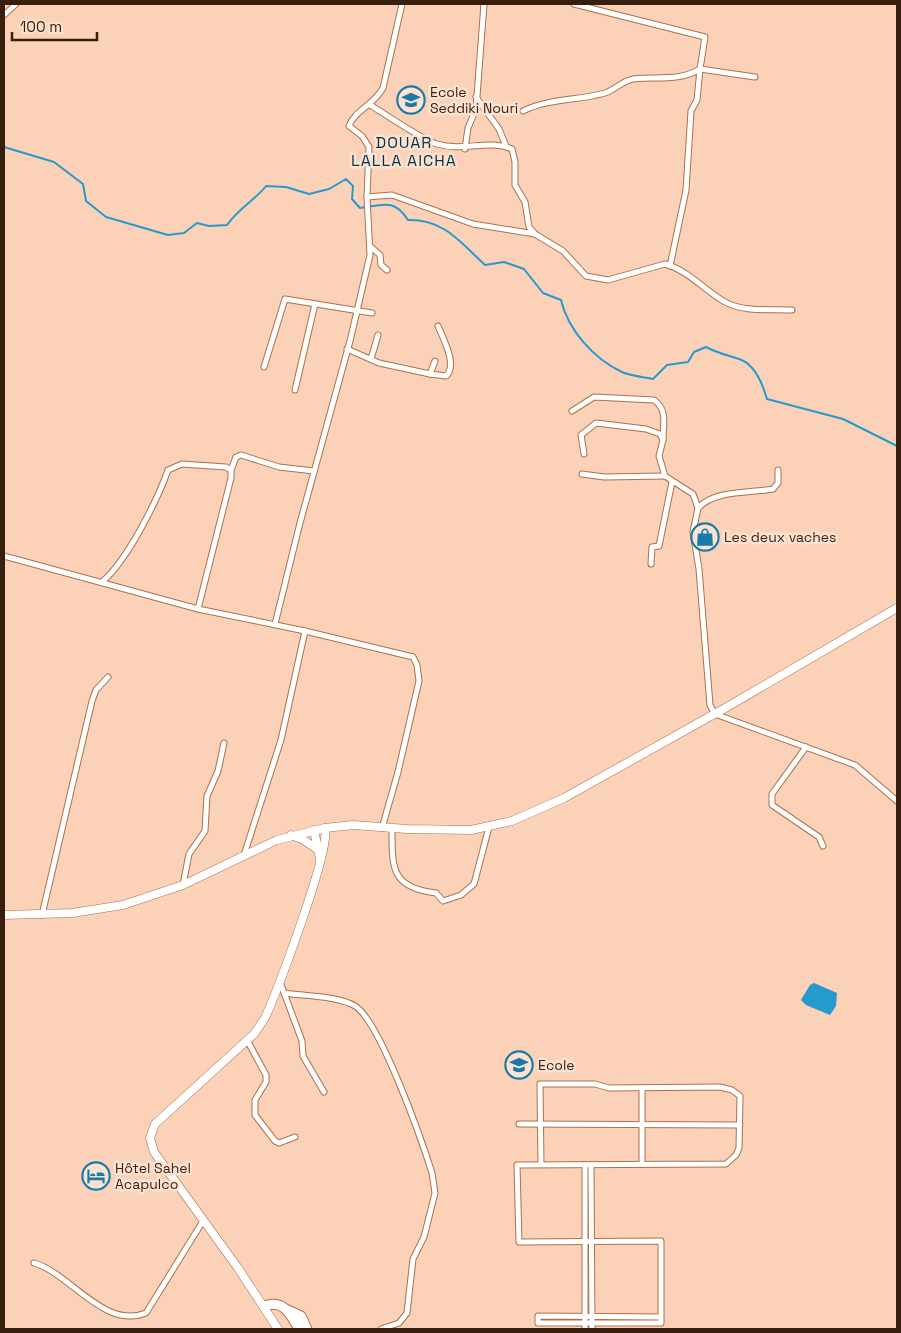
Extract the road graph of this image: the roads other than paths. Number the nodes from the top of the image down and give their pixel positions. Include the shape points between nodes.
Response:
1 (16, 4) edge
2 (402, 4) edge
3 (484, 4) edge
4 (574, 4) edge
5 (4, 15) edge
6 (700, 69) junction
7 (755, 78) dead end
8 (476, 96) junction
9 (370, 105) junction
10 (523, 111) dead end
11 (506, 146) junction
12 (465, 149) junction
13 (367, 197) junction
14 (535, 234) junction
15 (370, 246) junction
16 (670, 266) junction
17 (387, 270) dead end
18 (315, 304) junction
19 (792, 310) dead end
20 (356, 311) junction
21 (372, 313) dead end
22 (438, 326) dead end
23 (378, 335) dead end
24 (347, 349) junction
25 (371, 359) junction
26 (435, 361) dead end
27 (264, 367) dead end
28 (430, 374) junction
29 (295, 390) dead end
30 (572, 411) dead end
31 (663, 440) junction
32 (584, 454) dead end
33 (231, 470) junction
34 (778, 470) dead end
35 (314, 471) junction
36 (582, 474) dead end
37 (665, 476) junction
38 (672, 482) junction
39 (698, 508) junction
40 (4, 556) edge
41 (651, 564) dead end
42 (102, 582) junction
43 (897, 608) edge
44 (198, 609) junction
45 (275, 624) junction
46 (305, 631) junction
47 (108, 677) dead end
48 (714, 714) junction
49 (224, 743) dead end
50 (806, 747) junction
51 (897, 801) edge
52 (337, 826) junction
53 (489, 827) junction
54 (325, 828) junction
55 (382, 828) junction
56 (392, 829) junction
57 (314, 830) junction
58 (291, 835) junction
59 (823, 846) dead end
60 (321, 847) junction
61 (244, 855) junction
62 (183, 885) junction
63 (4, 915) edge
64 (42, 915) junction
65 (280, 982) junction
66 (284, 993) junction
67 (247, 1040) junction
68 (642, 1088) junction
69 (324, 1092) dead end
70 (519, 1124) dead end
71 (591, 1125) junction
72 (642, 1125) junction
73 (740, 1125) junction
74 (540, 1126) junction
75 (591, 1134) dead end
76 (295, 1137) dead end
77 (642, 1164) junction
78 (541, 1165) junction
79 (588, 1165) junction
80 (203, 1221) junction
81 (589, 1241) junction
82 (34, 1263) dead end
83 (264, 1306) junction
84 (288, 1310) junction
85 (588, 1317) junction
86 (660, 1317) junction
87 (588, 1327) edge
88 (278, 1329) edge
89 (299, 1329) edge
90 (308, 1329) edge
91 (381, 1329) edge

1 - 5 street
2 - 9 street via 382,88
3 - 8 street
4 - 6 street via 705,37
6 - 7 street
6 - 10 street via 685,77 627,80 608,92 546,102
6 - 16 street via 697,100 691,111 686,190
8 - 11 street
8 - 12 street via 476,109 468,128
9 - 12 street via 436,144
9 - 13 street via 354,116 348,126 362,136 369,148
11 - 12 street
11 - 14 street via 512,149 515,185 525,202 529,227
13 - 14 street via 392,195 473,224
13 - 15 street
14 - 16 street via 563,251 586,276 596,279 608,280 657,265
15 - 17 street via 380,255 381,265
15 - 20 street
16 - 19 street via 729,304
18 - 20 street
18 - 27 street via 285,299
18 - 29 street
20 - 21 street
20 - 24 street
22 - 28 street via 450,370 446,376
23 - 25 street
24 - 25 street
24 - 35 street
25 - 28 street
26 - 28 street
30 - 31 street via 594,397 654,400 665,418
31 - 32 street via 660,434 646,429 596,423 581,435
31 - 37 street via 659,456
33 - 35 street via 236,457 241,455 279,467
33 - 42 street via 182,464 168,470 160,495 112,573
33 - 44 street
34 - 39 street via 778,483 774,488 723,496
35 - 45 street
36 - 37 street
37 - 38 street
38 - 39 street via 693,494
38 - 41 street via 659,546 652,548
39 - 48 street via 693,532 710,705
40 - 42 street
42 - 44 street
43 - 48 main road
44 - 45 street
45 - 46 street
46 - 55 street via 413,658 418,665 419,681
46 - 61 street via 280,740
47 - 64 street via 96,690 92,701
48 - 50 street
48 - 53 main road via 564,798 512,821
49 - 62 street via 218,770 207,796 205,831 189,854
50 - 51 street via 855,765
50 - 59 street via 772,794 772,805 819,836
52 - 54 main road
52 - 55 main road
52 - 60 main road
53 - 56 main road
53 - 56 street via 474,884 461,895 443,901 436,893 410,888 397,875 392,858
54 - 57 main road
54 - 60 main road
55 - 56 main road
57 - 58 main road
57 - 60 main road
58 - 60 main road
58 - 61 main road
60 - 65 main road via 320,859
61 - 62 main road
62 - 64 main road via 123,905
63 - 64 main road
65 - 66 street
65 - 67 main road via 265,1018
66 - 69 street via 302,1041 303,1056
66 - 91 street via 346,1002 360,1010 386,1052 432,1173 435,1193 424,1237 412,1259 407,1314 399,1323
67 - 76 street via 266,1075 266,1082 255,1100 255,1115 279,1143
67 - 80 main road via 158,1120 150,1133 154,1152
68 - 72 street
68 - 73 street via 712,1087 732,1090 741,1099
68 - 74 street via 540,1084
70 - 74 street
71 - 72 street
71 - 74 street
71 - 75 street
72 - 73 street
72 - 77 street
73 - 77 street via 738,1151 726,1164
74 - 78 street
77 - 79 street
78 - 79 street
78 - 81 street via 517,1165 519,1242
79 - 81 street
80 - 82 street via 146,1313 138,1316 104,1309 46,1267
80 - 83 main road
81 - 85 street
81 - 86 street via 661,1241
83 - 84 highway via 277,1303
83 - 88 main road
84 - 89 highway
84 - 90 highway via 298,1314
85 - 86 street
85 - 87 street
85 - 87 street via 538,1316 538,1323
86 - 87 street via 661,1323

